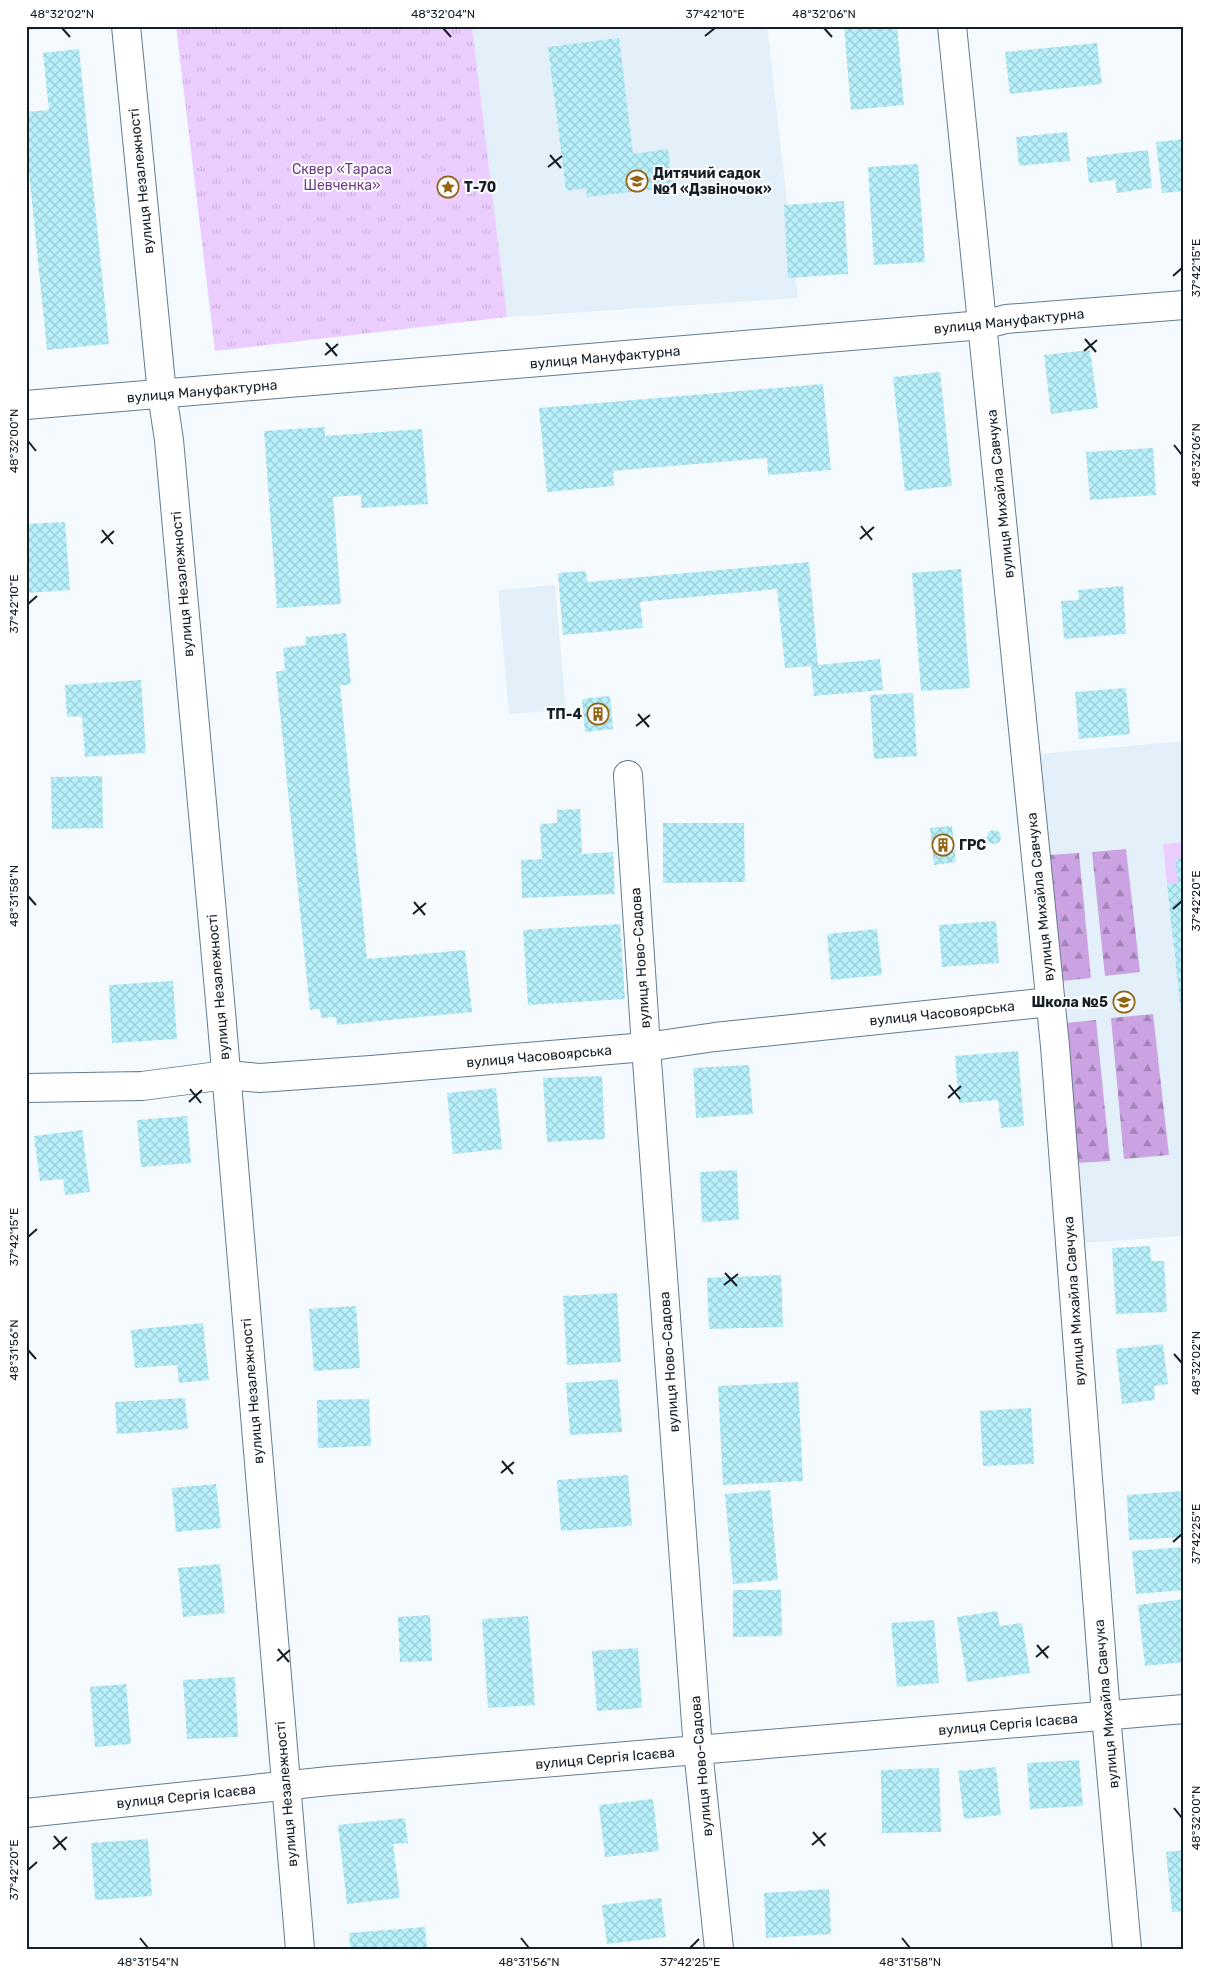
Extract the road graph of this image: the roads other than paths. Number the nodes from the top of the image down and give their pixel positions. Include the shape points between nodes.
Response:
1 (126, 26) edge
2 (952, 26) edge
3 (1184, 305) edge
4 (982, 325) junction
5 (162, 394) junction
6 (26, 405) edge
7 (628, 775) dead end
8 (1051, 1002) junction
9 (646, 1047) junction
10 (226, 1076) junction
11 (26, 1088) edge
12 (1184, 1709) edge
13 (1106, 1716) junction
14 (698, 1750) junction
15 (285, 1786) junction
16 (26, 1813) edge
17 (300, 1949) edge
18 (719, 1949) edge
19 (1127, 1949) edge

1 - 5 street, вулиця Незалежності
2 - 4 street, вулиця Михайла Савчука
3 - 4 street, вулиця Мануфактурна via 1006,319
4 - 5 street, вулиця Мануфактурна
4 - 8 street, вулиця Михайла Савчука
5 - 6 street, вулиця Мануфактурна
5 - 10 street, вулиця Незалежності via 170,449
7 - 9 street, вулиця Ново-Садова
8 - 9 street, вулиця Часовоярська via 716,1036
8 - 13 street, вулиця Михайла Савчука
9 - 10 street, вулиця Часовоярська via 297,1076
9 - 14 street, вулиця Ново-Садова
10 - 11 street, вулиця Часовоярська via 142,1086
10 - 15 street, вулиця Незалежності
12 - 13 street, вулиця Сергія Ісаєва
13 - 14 street, вулиця Сергія Ісаєва
13 - 19 street, вулиця Михайла Савчука
14 - 15 street, вулиця Сергія Ісаєва
14 - 18 street, вулиця Ново-Садова
15 - 16 street, вулиця Сергія Ісаєва
15 - 17 street, вулиця Незалежності

